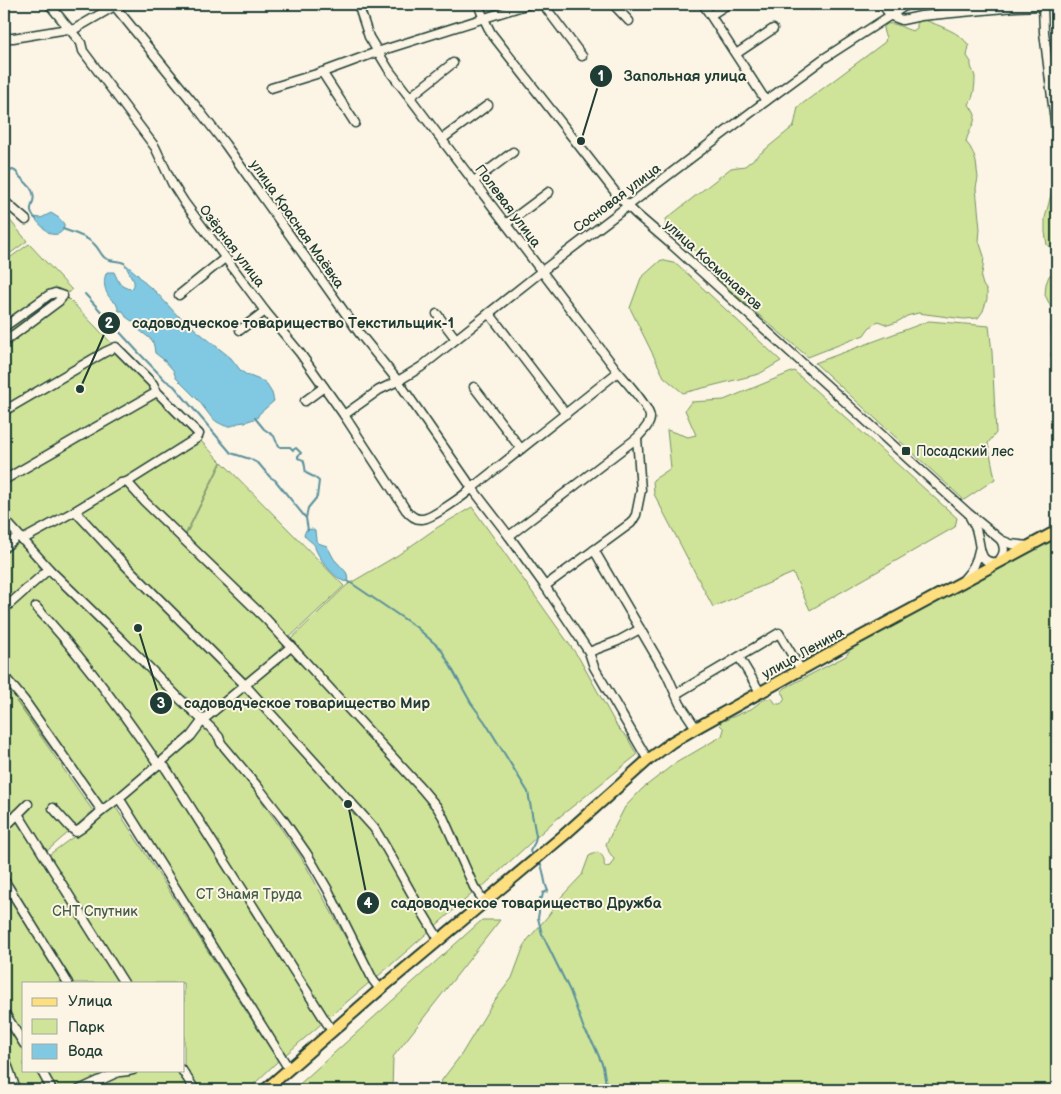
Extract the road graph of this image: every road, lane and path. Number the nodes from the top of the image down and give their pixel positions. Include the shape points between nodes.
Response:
1 (49, 4) edge
2 (116, 4) edge
3 (358, 4) edge
4 (478, 4) edge
5 (529, 4) edge
6 (542, 4) edge
7 (613, 4) edge
8 (703, 4) edge
9 (728, 4) edge
10 (882, 4) edge
11 (908, 4) edge
12 (711, 15) junction
13 (891, 16) junction
14 (484, 19) junction
15 (629, 21) dead end
16 (68, 29) junction
17 (772, 30) dead end
18 (4, 38) edge
19 (377, 52) junction
20 (736, 54) junction
21 (582, 56) dead end
22 (453, 63) dead end
23 (322, 72) junction
24 (271, 88) dead end
25 (410, 97) junction
26 (766, 101) junction
27 (488, 105) dead end
28 (355, 123) dead end
29 (1057, 138) edge
30 (442, 139) junction
31 (513, 152) dead end
32 (474, 181) junction
33 (549, 192) dead end
34 (4, 200) edge
35 (628, 206) junction
36 (26, 220) dead end
37 (506, 224) junction
38 (225, 258) junction
39 (542, 271) junction
40 (179, 295) dead end
41 (265, 311) junction
42 (489, 313) junction
43 (437, 314) dead end
44 (4, 327) edge
45 (240, 330) dead end
46 (456, 338) junction
47 (4, 342) edge
48 (618, 372) junction
49 (398, 381) junction
50 (324, 387) junction
51 (474, 388) dead end
52 (157, 392) junction
53 (305, 400) dead end
54 (4, 411) edge
55 (566, 414) junction
56 (344, 415) junction
57 (637, 438) junction
58 (521, 449) junction
59 (4, 480) edge
60 (127, 482) junction
61 (472, 488) junction
62 (75, 511) junction
63 (968, 514) junction
64 (4, 519) edge
65 (1057, 530) edge
66 (509, 536) junction
67 (20, 538) junction
68 (1001, 540) junction
69 (980, 543) junction
70 (1028, 546) junction
71 (4, 548) edge
72 (594, 550) junction
73 (998, 562) junction
74 (48, 569) junction
75 (961, 582) junction
76 (545, 586) junction
77 (36, 608) dead end
78 (4, 609) edge
79 (640, 630) junction
80 (292, 646) junction
81 (589, 652) junction
82 (739, 657) junction
83 (801, 670) junction
84 (4, 676) edge
85 (245, 685) junction
86 (760, 692) junction
87 (676, 694) junction
88 (203, 720) junction
89 (696, 728) junction
90 (648, 760) junction
91 (160, 763) junction
92 (119, 798) junction
93 (28, 804) dead end
94 (53, 808) dead end
95 (102, 811) junction
96 (18, 814) junction
97 (4, 828) edge
98 (4, 880) edge
99 (484, 901) junction
100 (439, 939) junction
101 (67, 982) edge
102 (123, 982) edge
103 (380, 989) junction
104 (4, 1012) edge
105 (332, 1032) junction
106 (22, 1041) edge
107 (4, 1055) edge
108 (289, 1069) junction
109 (41, 1072) edge
110 (119, 1072) edge
111 (183, 1072) edge
112 (16, 1090) edge
113 (52, 1090) edge
114 (79, 1090) edge
115 (195, 1090) edge
116 (265, 1090) edge

1 - 16 street, Озёрная улица
2 - 16 street via 73,30
2 - 49 street, улица Красная Маёвка via 225,144 360,334
3 - 19 street, Полевая улица
4 - 14 street, улица Космонавтов
5 - 14 street
6 - 21 street
7 - 15 street
8 - 12 street
9 - 12 street
10 - 13 street
11 - 13 street, Сосновая улица
12 - 20 street
13 - 26 street, Сосновая улица via 823,59
13 - 29 street via 902,20 1015,6 1043,6
14 - 19 street
14 - 35 street, улица Космонавтов via 491,33
16 - 18 street
16 - 38 street, Озёрная улица via 155,147 172,183
17 - 20 street
19 - 23 street
19 - 25 street, Полевая улица
20 - 26 street
22 - 25 street
23 - 24 street
23 - 28 street
25 - 30 street, Полевая улица
26 - 35 street, Сосновая улица
27 - 30 street
30 - 32 street, Полевая улица
31 - 32 street
32 - 37 street, Полевая улица
33 - 37 street
34 - 36 street
35 - 39 street, Сосновая улица
35 - 63 street, улица Космонавтов
37 - 39 street, Полевая улица
38 - 40 street
38 - 41 street, Озёрная улица
39 - 42 street, Сосновая улица
39 - 48 street, Полевая улица
41 - 45 street
41 - 50 street, Озёрная улица
42 - 46 street, Сосновая улица
42 - 55 street
43 - 46 street
44 - 47 street via 49,295 55,292 63,296
46 - 49 street, Сосновая улица
48 - 55 street
48 - 57 street, Полевая улица via 651,416
49 - 56 street, Сосновая улица via 379,390
49 - 61 street, улица Красная Маёвка
50 - 53 street
50 - 56 street, Озёрная улица
51 - 58 street
52 - 54 street via 116,347
52 - 59 street
52 - 60 street via 199,436
55 - 58 street
56 - 61 street, Озёрная улица via 413,517 422,519 430,516
57 - 66 street
57 - 72 street via 640,490 636,515 631,523
58 - 61 street
60 - 62 street
60 - 80 street
61 - 66 street, улица Красная Маёвка
62 - 67 street
62 - 85 street
63 - 68 street, улица Космонавтов
63 - 69 street
64 - 67 street
65 - 70 main road, улица Ленина
66 - 76 street, улица Красная Маёвка
67 - 71 street
67 - 74 street
68 - 70 street
68 - 73 street via 1004,551
69 - 73 street via 983,558 987,562
69 - 75 street via 978,559
70 - 73 main road, улица Ленина
72 - 76 street
72 - 79 street
73 - 75 main road, улица Ленина
74 - 78 street
74 - 88 street
75 - 83 main road, улица Ленина
76 - 81 street, улица Красная Маёвка
77 - 91 street via 113,699
79 - 81 street
79 - 87 street
80 - 85 street
80 - 99 street via 437,807 474,887
81 - 90 street, улица Красная Маёвка via 594,667
82 - 83 street via 779,633
82 - 86 street
82 - 87 street
83 - 86 main road, улица Ленина
84 - 95 street
85 - 88 street
85 - 100 street via 374,828
86 - 89 main road, улица Ленина
87 - 89 street
88 - 91 street via 191,736
88 - 103 street via 307,854
89 - 90 main road, улица Ленина
90 - 99 main road, улица Ленина
91 - 92 street
91 - 105 street via 199,818
92 - 95 street
92 - 108 street
93 - 96 street
94 - 95 street via 76,832
96 - 97 street
96 - 102 street
98 - 101 street
99 - 100 main road, улица Ленина
100 - 103 main road, улица Ленина
103 - 105 main road, улица Ленина
104 - 106 street
105 - 108 main road, улица Ленина
107 - 112 street
108 - 116 main road, улица Ленина
109 - 113 street
110 - 114 street
111 - 115 street

